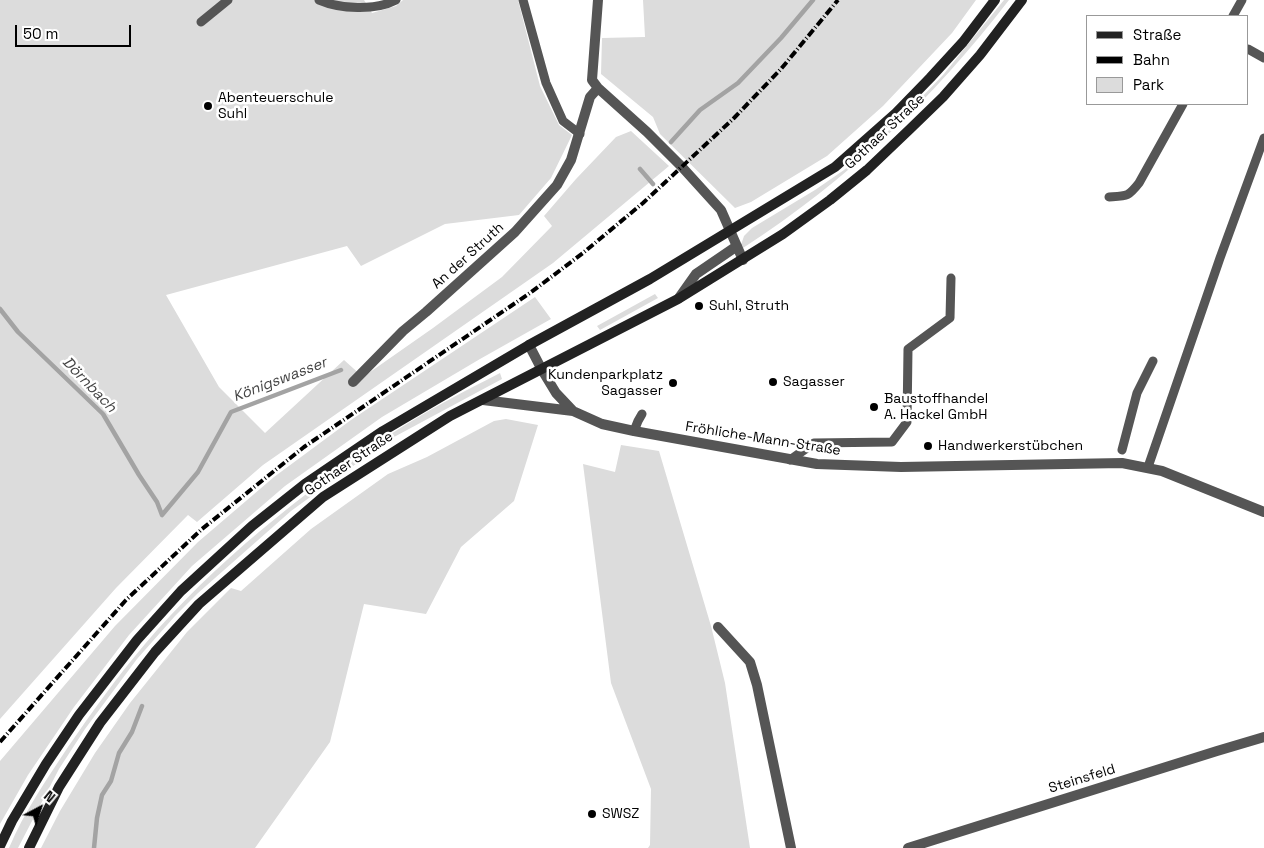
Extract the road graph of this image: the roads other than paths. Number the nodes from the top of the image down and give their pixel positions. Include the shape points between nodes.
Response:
1 (228, 0) edge
2 (319, 0) edge
3 (396, 0) edge
4 (523, 0) edge
5 (598, 0) edge
6 (995, 0) edge
7 (1022, 0) edge
8 (1242, 0) edge
9 (1234, 15) edge
10 (202, 22) dead end
11 (1249, 50) edge
12 (1264, 58) edge
13 (598, 88) junction
14 (1182, 105) edge
15 (580, 134) junction
16 (1264, 138) edge
17 (1109, 197) dead end
18 (730, 232) junction
19 (737, 246) junction
20 (743, 260) junction
21 (951, 278) dead end
22 (678, 298) junction
23 (529, 345) junction
24 (1153, 361) dead end
25 (542, 370) junction
26 (352, 382) dead end
27 (482, 400) junction
28 (573, 411) junction
29 (642, 414) dead end
30 (634, 431) junction
31 (1122, 450) dead end
32 (790, 460) junction
33 (1148, 467) junction
34 (1264, 512) edge
35 (718, 628) dead end
36 (1264, 738) edge
37 (0, 846) edge
38 (29, 848) edge
39 (791, 848) edge
40 (908, 848) edge

1 - 10 lane
2 - 3 lane via 328,4 369,8
4 - 15 lane via 546,83 563,121
5 - 13 street via 592,80
6 - 18 main road, Gothaer Straße via 930,78 852,154 835,168
7 - 20 main road, Gothaer Straße via 943,97 896,143 830,200
8 - 9 lane
11 - 12 lane
13 - 15 street, An der Struth via 590,97
13 - 18 street via 682,167 721,210
14 - 17 lane via 1131,194
15 - 26 street, An der Struth via 557,185 515,232 403,331
16 - 33 lane
18 - 19 street
18 - 23 main road, Gothaer Straße
19 - 20 street
19 - 22 street via 696,274
20 - 22 main road, Gothaer Straße
21 - 32 lane via 950,318 908,349 907,422 892,442 814,443
22 - 25 main road, Gothaer Straße
23 - 25 street, Fröhliche-Mann-Straße
23 - 37 main road, Gothaer Straße via 383,432 305,484 252,526 174,598 136,640 79,714 12,820
24 - 31 lane via 1137,393
25 - 27 main road, Gothaer Straße
25 - 28 street, Fröhliche-Mann-Straße via 556,393
27 - 28 street
27 - 38 main road, Gothaer Straße via 420,434 322,497 199,604 155,652 100,723 59,787
28 - 30 street, Fröhliche-Mann-Straße via 602,424
29 - 30 lane
30 - 32 street, Fröhliche-Mann-Straße
32 - 33 street, Fröhliche-Mann-Straße via 876,467 1122,463
33 - 34 street, Fröhliche-Mann-Straße via 1194,482
35 - 39 street via 750,662
36 - 40 street, Steinsfeld

